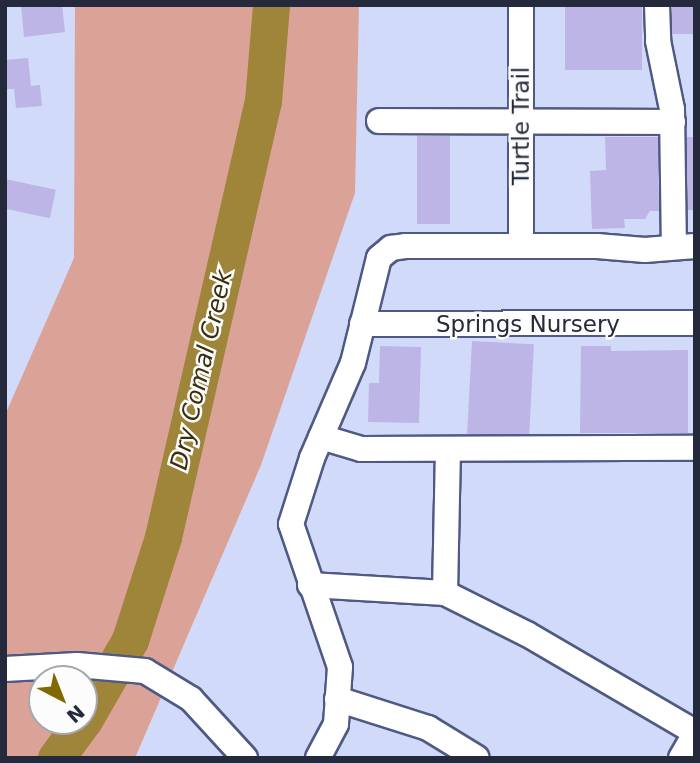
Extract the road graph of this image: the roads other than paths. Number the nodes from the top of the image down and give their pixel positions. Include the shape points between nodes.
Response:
1 (521, 5) edge
2 (657, 5) edge
3 (379, 121) dead end
4 (521, 121) junction
5 (673, 122) junction
6 (521, 246) junction
7 (684, 247) edge
8 (695, 323) edge
9 (362, 324) junction
10 (317, 448) junction
11 (695, 448) edge
12 (448, 449) junction
13 (310, 586) junction
14 (445, 593) junction
15 (5, 669) edge
16 (337, 699) junction
17 (695, 733) edge
18 (245, 758) edge
19 (318, 758) edge
20 (477, 758) edge
21 (681, 758) edge

1 - 4 street, Turtle Trail
2 - 5 street
3 - 4 street
4 - 5 street
4 - 6 street, Turtle Trail
5 - 7 street
6 - 7 street
6 - 9 street via 405,246 386,251 375,267
8 - 9 street, Springs Nursery
9 - 10 street via 353,363
10 - 12 street
10 - 13 street via 291,524
11 - 12 street
12 - 14 street
13 - 14 street
13 - 16 street via 340,667
14 - 17 street via 527,634
15 - 18 street via 77,665 145,671 191,699
16 - 19 street via 336,724
16 - 20 street via 428,728
17 - 21 street

